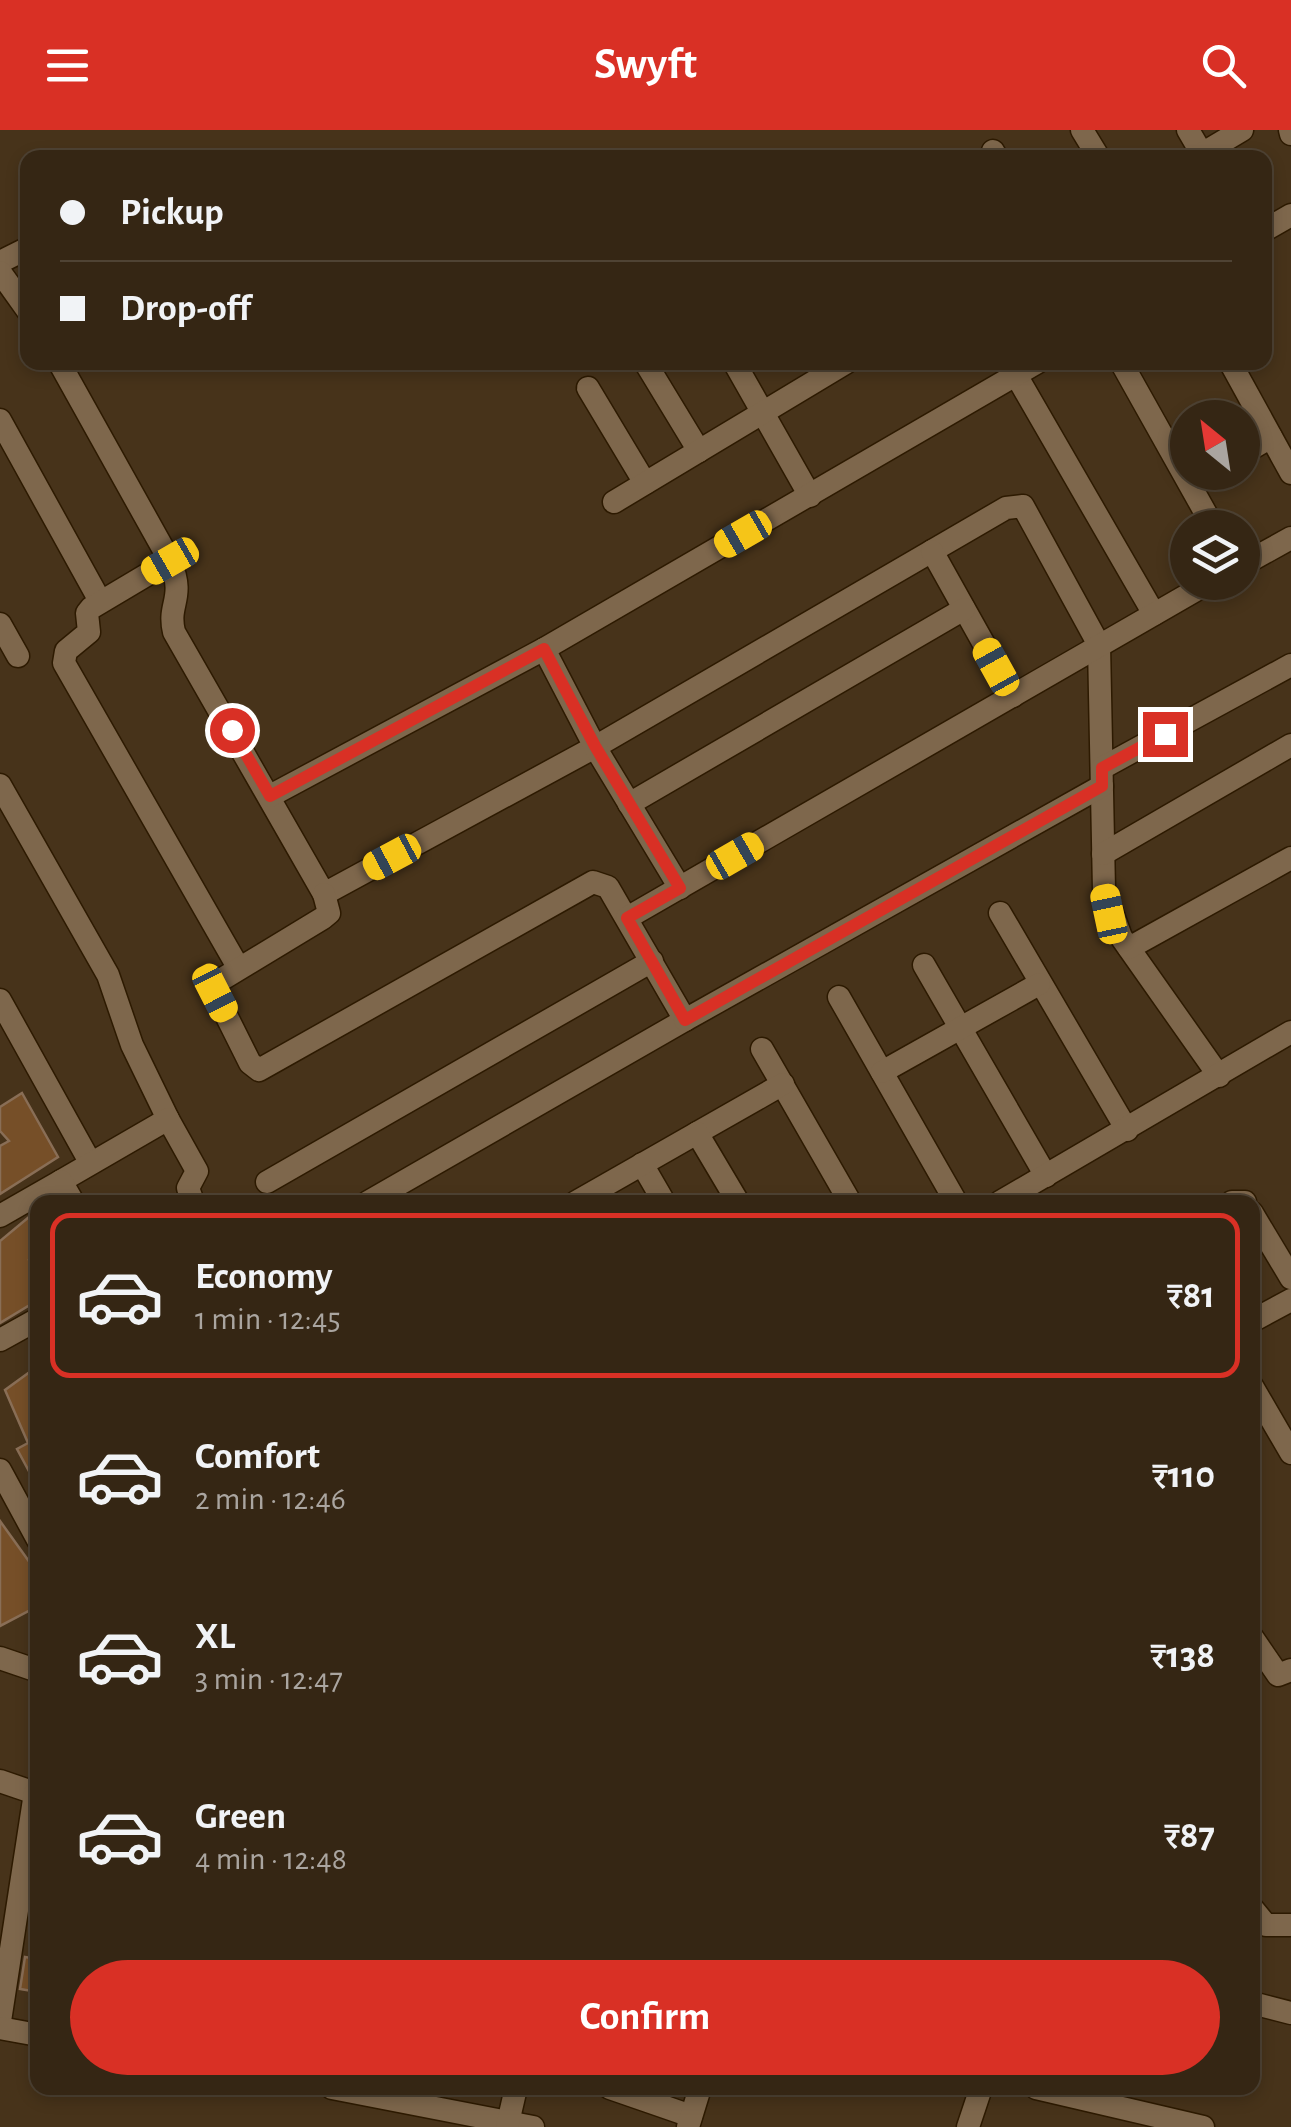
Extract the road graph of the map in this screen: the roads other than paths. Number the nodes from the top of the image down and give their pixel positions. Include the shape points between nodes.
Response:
1 (1242, 130) edge
2 (1208, 150) edge
3 (0, 272) edge
4 (20, 300) edge
5 (63, 370) edge
6 (650, 370) edge
7 (738, 370) edge
8 (834, 370) edge
9 (1024, 370) edge
10 (1126, 370) edge
11 (1234, 370) edge
12 (1016, 375) junction
13 (588, 388) dead end
14 (762, 413) junction
15 (0, 420) edge
16 (1271, 438) junction
17 (1260, 444) edge
18 (1170, 448) edge
19 (699, 451) junction
20 (1291, 472) edge
21 (645, 483) junction
22 (810, 496) junction
23 (614, 502) dead end
24 (1291, 538) edge
25 (932, 551) junction
26 (1260, 554) edge
27 (170, 561) junction
28 (1178, 600) edge
29 (100, 601) junction
30 (964, 609) junction
31 (1154, 614) junction
32 (0, 624) edge
33 (1099, 644) junction
34 (544, 649) junction
35 (18, 656) dead end
36 (1291, 665) edge
37 (1012, 696) junction
38 (1291, 745) edge
39 (595, 746) junction
40 (1102, 777) junction
41 (0, 785) edge
42 (270, 796) junction
43 (629, 804) junction
44 (1103, 854) junction
45 (1291, 858) edge
46 (680, 888) junction
47 (324, 894) junction
48 (1000, 913) dead end
49 (627, 918) junction
50 (1128, 948) junction
51 (652, 961) junction
52 (924, 966) dead end
53 (238, 967) junction
54 (1039, 984) junction
55 (839, 997) dead end
56 (0, 1000) edge
57 (685, 1020) junction
58 (960, 1027) junction
59 (1291, 1032) edge
60 (9, 1037) edge
61 (762, 1048) dead end
62 (882, 1072) junction
63 (1219, 1076) junction
64 (782, 1084) junction
65 (168, 1119) junction
66 (1127, 1130) junction
67 (697, 1133) junction
68 (90, 1162) junction
69 (642, 1164) junction
70 (1046, 1176) junction
71 (61, 1181) junction
72 (267, 1182) dead end
73 (32, 1195) edge
74 (69, 1195) edge
75 (190, 1195) edge
76 (380, 1195) edge
77 (590, 1195) edge
78 (660, 1195) edge
79 (734, 1195) edge
80 (846, 1195) edge
81 (952, 1195) edge
82 (1015, 1195) edge
83 (30, 1196) edge
84 (2, 1209) edge
85 (1260, 1227) edge
86 (1291, 1278) edge
87 (1291, 1300) edge
88 (1260, 1317) edge
89 (30, 1329) edge
90 (0, 1340) edge
91 (1260, 1400) edge
92 (1291, 1453) edge
93 (0, 1470) edge
94 (30, 1525) edge
95 (1260, 1651) edge
96 (1291, 1670) edge
97 (0, 1781) edge
98 (30, 1792) edge
99 (30, 1832) edge
100 (1260, 1918) edge
101 (1291, 1925) edge
102 (1260, 2005) edge
103 (1291, 2013) edge
104 (0, 2025) edge
105 (30, 2033) edge
106 (407, 2095) edge
107 (514, 2095) edge
108 (627, 2095) edge
109 (698, 2095) edge
110 (978, 2095) edge
111 (1063, 2095) edge
112 (690, 2121) edge
113 (507, 2124) edge
114 (1176, 2124) edge
115 (533, 2127) edge
116 (968, 2127) edge
117 (1203, 2127) edge

1 - 2 street
3 - 4 street
5 - 27 street
6 - 19 street
7 - 14 street
8 - 14 street
9 - 12 street
10 - 18 street
11 - 16 street
12 - 22 street
12 - 31 street
13 - 21 street
14 - 19 street
14 - 22 street
15 - 29 street
16 - 17 street
16 - 20 street
19 - 21 street
21 - 23 street
22 - 34 street
24 - 26 street
25 - 30 street
25 - 33 street via 1006,508 1023,506
25 - 39 street
27 - 29 street
27 - 42 street via 179,586 174,632
28 - 31 street
29 - 53 street via 87,613 89,632 66,651 64,663
30 - 37 street
30 - 43 street
31 - 33 street
32 - 35 street
33 - 37 street
33 - 40 street
34 - 39 street
34 - 42 street
36 - 40 street
37 - 46 street
38 - 44 street
39 - 43 street
39 - 47 street
40 - 44 street
40 - 57 street
41 - 65 street via 108,975
42 - 47 street
43 - 46 street
44 - 50 street via 1109,914
45 - 50 street
46 - 49 street
47 - 53 street via 323,918
48 - 54 street
49 - 51 street
49 - 53 street via 608,887 593,882 259,1070 215,993 214,984
50 - 63 street
51 - 57 street
51 - 72 street
52 - 58 street
54 - 58 street
54 - 66 street
55 - 62 street
56 - 60 street
57 - 76 street
58 - 62 street
58 - 70 street
59 - 63 street
60 - 68 street
61 - 64 street
62 - 81 street
63 - 66 street
64 - 67 street
64 - 80 street
65 - 68 street
65 - 75 street via 197,1171
66 - 70 street
67 - 69 street
67 - 79 street
68 - 71 street
69 - 77 street
69 - 78 street
70 - 82 street
71 - 73 street
71 - 74 street
83 - 84 street
85 - 86 street
87 - 88 street
89 - 90 street
91 - 92 street
93 - 94 street
95 - 96 street via 1278,1675
97 - 98 street
99 - 104 street
100 - 101 street via 1266,1926
102 - 103 street
104 - 105 street
106 - 113 street
107 - 113 street
108 - 112 street
109 - 112 street
110 - 116 street
111 - 114 street
113 - 115 street
114 - 117 street

